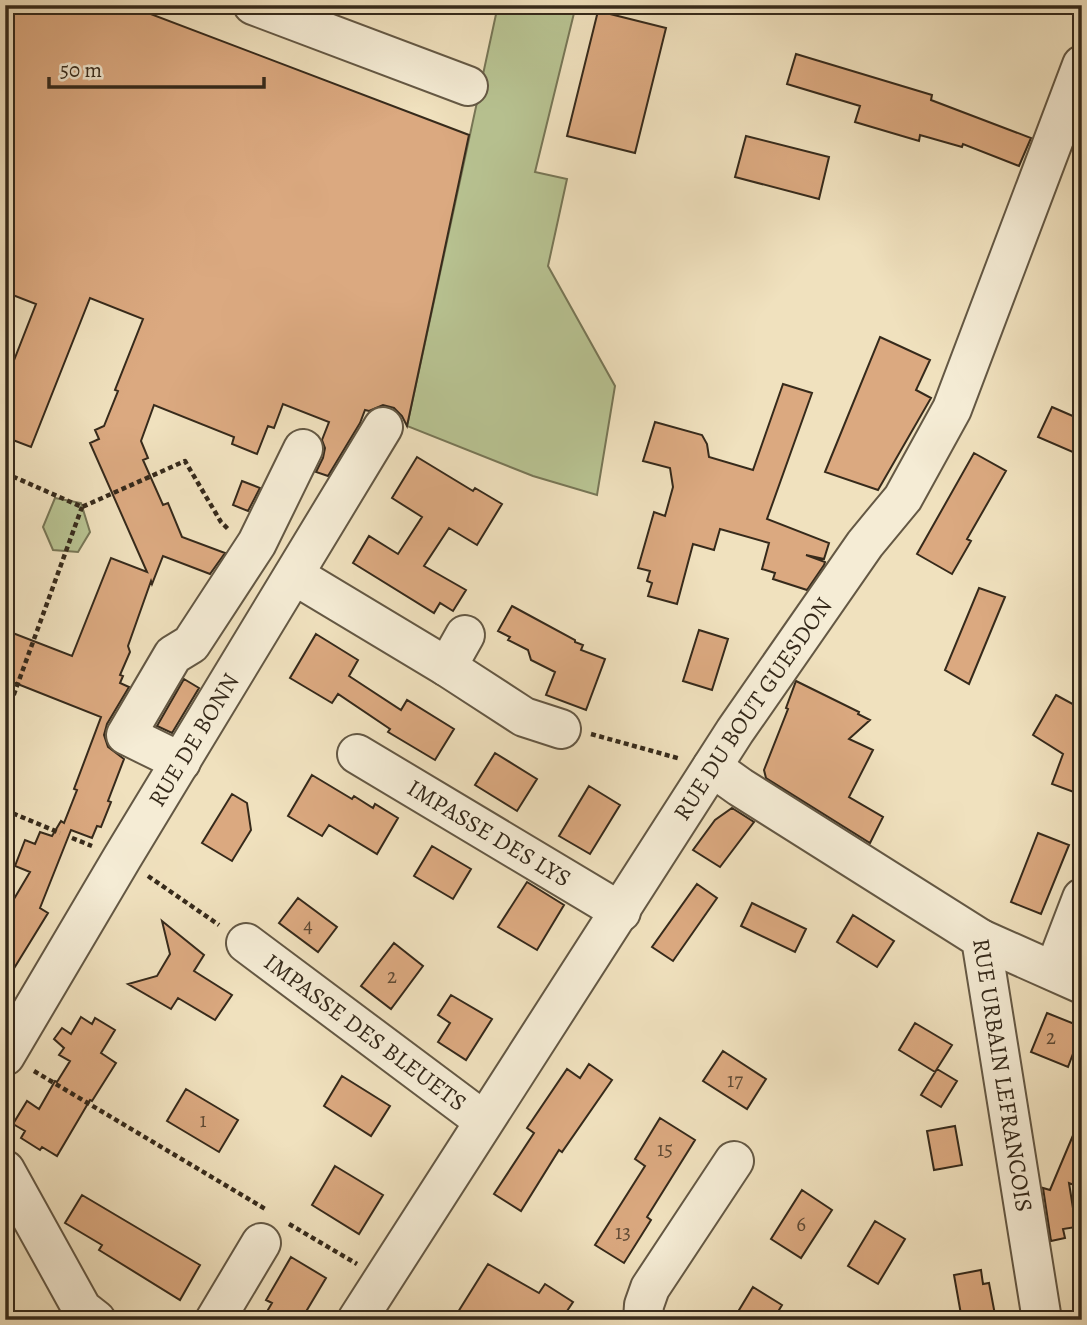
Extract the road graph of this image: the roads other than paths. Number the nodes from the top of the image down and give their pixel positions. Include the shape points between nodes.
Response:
1 (253, 5) edge
2 (1082, 65) edge
3 (468, 86) dead end
4 (383, 427) dead end
5 (303, 449) dead end
6 (255, 547) junction
7 (296, 572) junction
8 (561, 729) road end
9 (357, 754) dead end
10 (181, 762) junction
11 (712, 766) junction
12 (1082, 898) edge
13 (621, 912) junction
14 (981, 939) junction
15 (246, 943) road end
16 (1068, 978) edge
17 (5, 1055) edge
18 (484, 1121) junction
19 (734, 1161) dead end
20 (5, 1170) edge
21 (261, 1243) dead end
22 (96, 1320) edge
23 (215, 1320) edge
24 (357, 1320) edge
25 (643, 1320) edge
26 (1042, 1320) edge

1 - 3 street
2 - 11 street, RUE DU BOUT GUESDON via 951,409 903,498 865,544
4 - 7 street, RUE DE BONN
5 - 6 street
6 - 7 street
6 - 10 street via 191,645 173,655 126,735
7 - 8 street via 456,651 524,717
7 - 10 street, RUE DE BONN
9 - 13 street, IMPASSE DES LYS
10 - 17 street, RUE DE BONN
11 - 13 street, RUE DU BOUT GUESDON
11 - 14 street, RUE URBAIN LEFRANCOIS
12 - 16 street
13 - 18 street, RUE DU BOUT GUESDON
14 - 16 street
14 - 26 street, RUE URBAIN LEFRANCOIS
15 - 18 street, IMPASSE DES BLEUETS
18 - 24 street, RUE DU BOUT GUESDON
19 - 25 street via 650,1288
20 - 22 street via 82,1309
21 - 23 street

